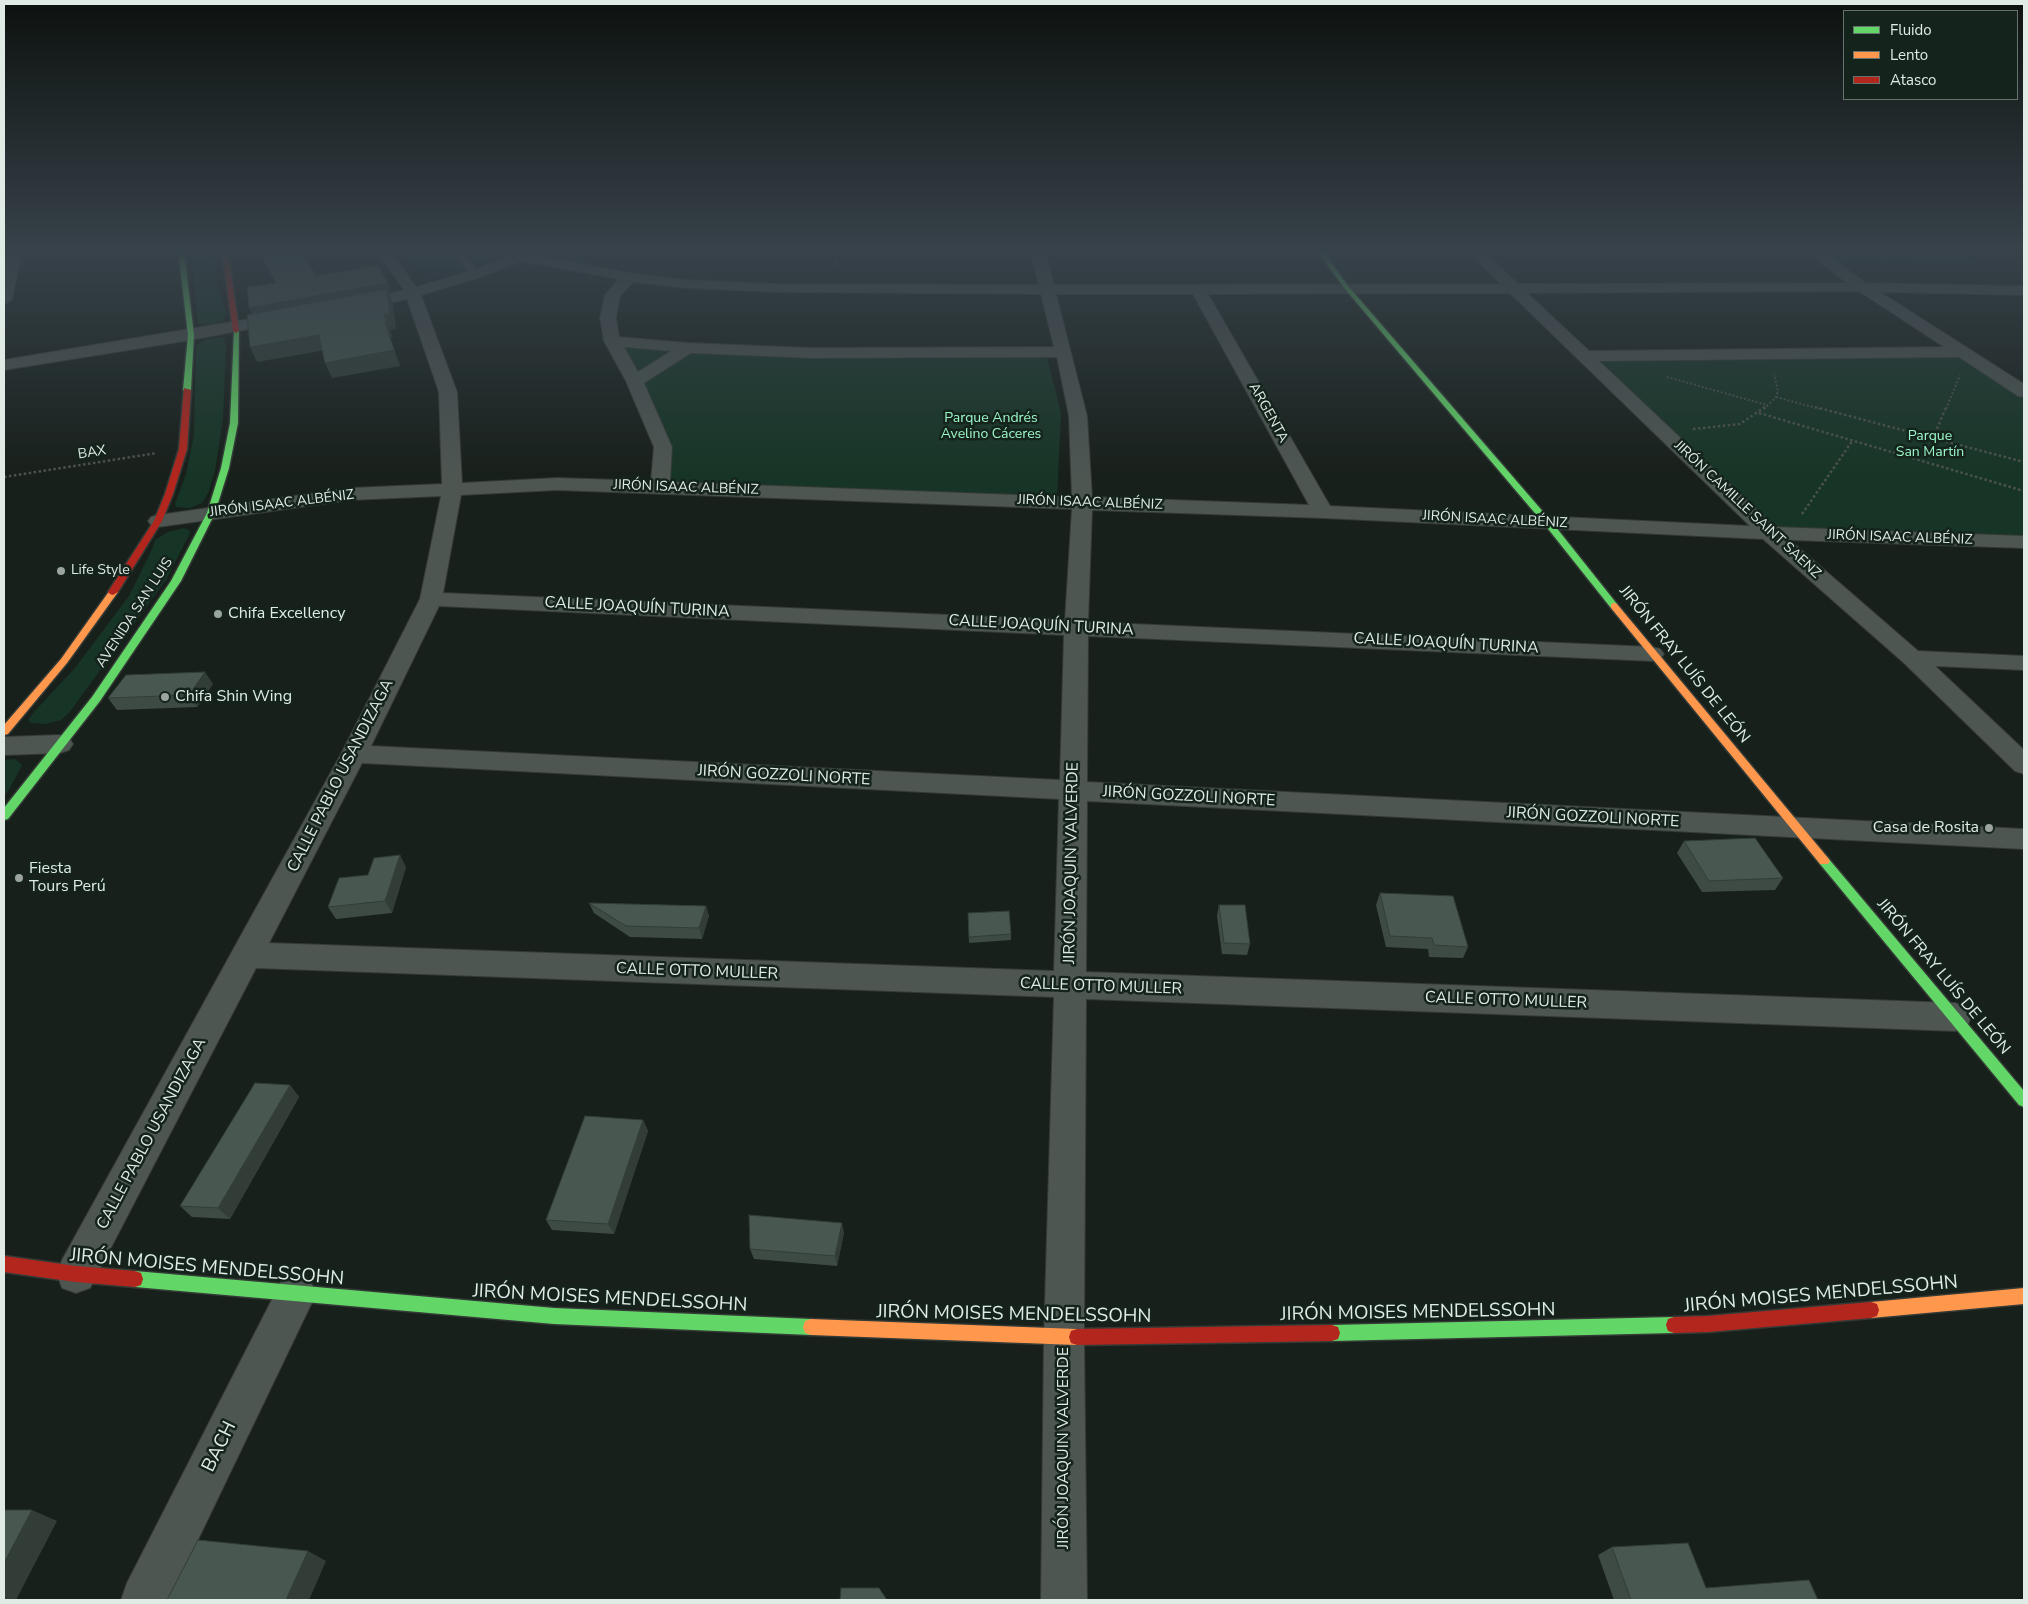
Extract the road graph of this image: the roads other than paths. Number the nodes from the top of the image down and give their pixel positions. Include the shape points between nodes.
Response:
1 (190, 325) edge
2 (248, 325) edge
3 (424, 325) edge
4 (609, 325) edge
5 (1057, 325) edge
6 (1219, 325) edge
7 (1379, 325) edge
8 (1553, 325) edge
9 (1920, 325) edge
10 (236, 327) junction
11 (191, 335) junction
12 (612, 341) junction
13 (688, 348) junction
14 (1064, 352) junction
15 (1965, 354) junction
16 (1585, 356) junction
17 (4, 365) edge
18 (635, 381) junction
19 (2024, 392) edge
20 (660, 487) junction
21 (452, 488) junction
22 (1082, 502) junction
23 (1323, 512) junction
24 (211, 513) junction
25 (158, 521) junction
26 (1548, 523) junction
27 (1779, 533) junction
28 (2024, 542) edge
29 (431, 599) junction
30 (1076, 628) junction
31 (1652, 654) junction
32 (1912, 658) junction
33 (2024, 663) edge
34 (4, 732) edge
35 (60, 744) junction
36 (4, 746) edge
37 (354, 754) junction
38 (2024, 765) edge
39 (1074, 791) junction
40 (4, 816) edge
41 (1798, 828) junction
42 (2024, 839) edge
43 (248, 955) junction
44 (1070, 986) junction
45 (1955, 1017) junction
46 (2024, 1101) edge
47 (4, 1264) edge
48 (76, 1274) junction
49 (296, 1294) junction
50 (2024, 1296) edge
51 (1064, 1337) junction
52 (144, 1600) edge
53 (1064, 1600) edge

1 - 11 street, AVENIDA SAN LUIS
2 - 10 street
3 - 21 street, CALLE PABLO USANDIZAGA via 448,392
4 - 12 street
5 - 14 street, JIRÓN JOAQUIN VALVERDE
6 - 23 street, ARGENTA
7 - 26 street, JIRÓN FRAY LUÍS DE LEÓN
8 - 16 street, JIRÓN CAMILLE SAINT SAENZ
9 - 15 street
10 - 11 street
10 - 24 street, AVENIDA SAN LUIS via 234,423
11 - 17 street
11 - 25 street, AVENIDA SAN LUIS via 183,449
12 - 13 street
12 - 18 street
13 - 14 street via 821,353
13 - 18 street
14 - 22 street, JIRÓN JOAQUIN VALVERDE via 1078,416
15 - 16 street
15 - 19 street
16 - 27 street, JIRÓN CAMILLE SAINT SAENZ via 1662,431
18 - 20 street via 663,448
20 - 21 street, JIRÓN ISAAC ALBÉNIZ via 557,484
20 - 22 street, JIRÓN ISAAC ALBÉNIZ
21 - 24 street, JIRÓN ISAAC ALBÉNIZ via 351,494
21 - 29 street, CALLE PABLO USANDIZAGA
22 - 23 street, JIRÓN ISAAC ALBÉNIZ
22 - 30 street, JIRÓN JOAQUIN VALVERDE
23 - 26 street, JIRÓN ISAAC ALBÉNIZ
24 - 25 street, JIRÓN ISAAC ALBÉNIZ
24 - 35 street, AVENIDA SAN LUIS via 176,581 96,699
25 - 34 street, AVENIDA SAN LUIS via 111,596 64,661
26 - 27 street, JIRÓN ISAAC ALBÉNIZ
26 - 31 street, JIRÓN FRAY LUÍS DE LEÓN
27 - 28 street, JIRÓN ISAAC ALBÉNIZ
27 - 32 street, JIRÓN CAMILLE SAINT SAENZ
29 - 30 street, CALLE JOAQUÍN TURINA
29 - 37 street, CALLE PABLO USANDIZAGA
30 - 31 street, CALLE JOAQUÍN TURINA
30 - 39 street, JIRÓN JOAQUIN VALVERDE
31 - 41 street, JIRÓN FRAY LUÍS DE LEÓN
32 - 33 street
32 - 38 street, JIRÓN CAMILLE SAINT SAENZ
35 - 36 street
35 - 40 street, AVENIDA SAN LUIS
37 - 39 street, JIRÓN GOZZOLI NORTE
37 - 43 street, CALLE PABLO USANDIZAGA
39 - 41 street, JIRÓN GOZZOLI NORTE
39 - 44 street, JIRÓN JOAQUIN VALVERDE
41 - 42 street, JIRÓN GOZZOLI NORTE
41 - 45 street, JIRÓN FRAY LUÍS DE LEÓN
43 - 44 street, CALLE OTTO MULLER
43 - 48 street, CALLE PABLO USANDIZAGA
44 - 45 street, CALLE OTTO MULLER
44 - 51 street, JIRÓN JOAQUIN VALVERDE
45 - 46 street, JIRÓN FRAY LUÍS DE LEÓN
47 - 48 street, JIRÓN MOISES MENDELSSOHN
48 - 49 street, JIRÓN MOISES MENDELSSOHN
49 - 51 street, JIRÓN MOISES MENDELSSOHN via 554,1316
49 - 52 street, BACH
50 - 51 street, JIRÓN MOISES MENDELSSOHN via 1708,1324
51 - 53 street, JIRÓN JOAQUIN VALVERDE

